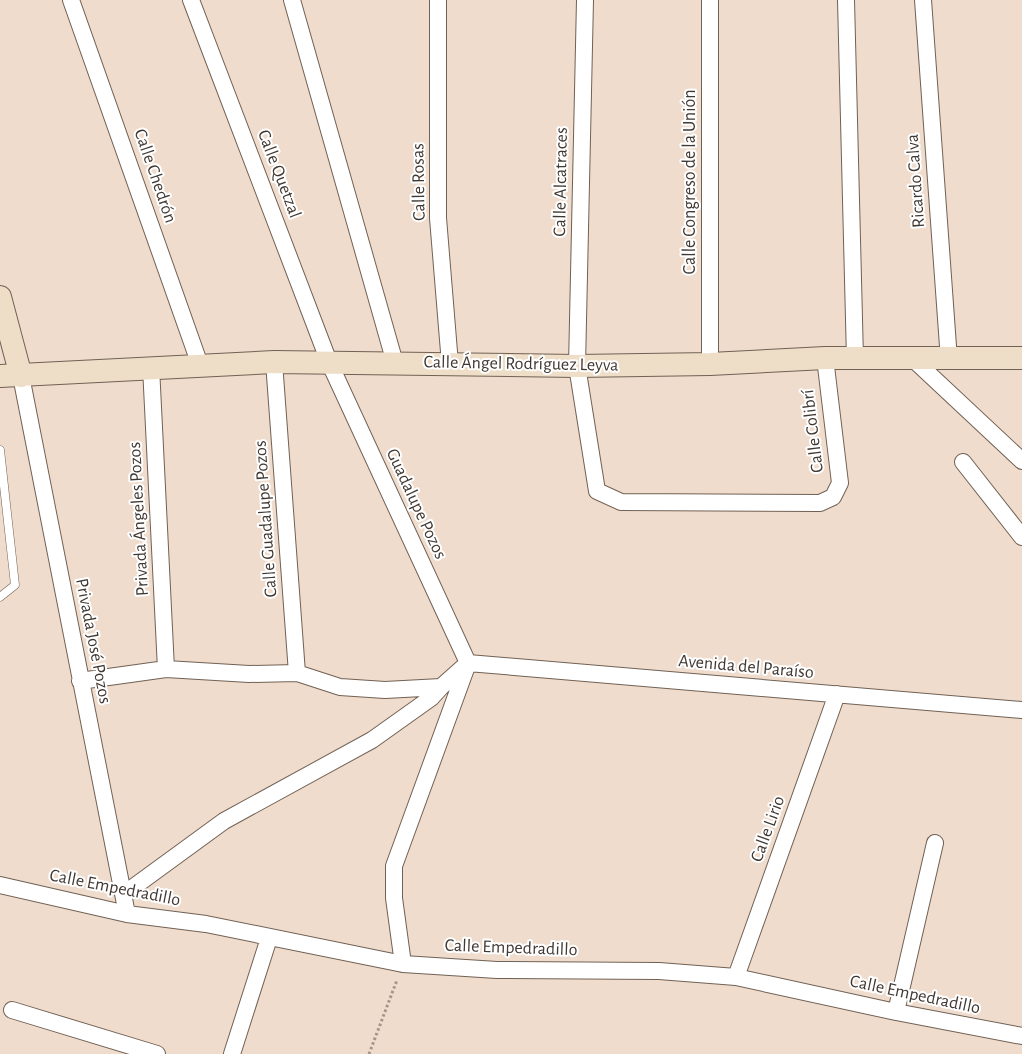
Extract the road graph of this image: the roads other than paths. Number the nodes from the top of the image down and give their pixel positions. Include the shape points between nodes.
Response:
1 (71, 0) edge
2 (191, 0) edge
3 (292, 0) edge
4 (438, 0) edge
5 (585, 0) edge
6 (710, 0) edge
7 (846, 0) edge
8 (923, 0) edge
9 (0, 298) edge
10 (825, 358) junction
11 (1022, 358) edge
12 (855, 359) junction
13 (913, 359) junction
14 (949, 360) junction
15 (274, 362) junction
16 (329, 362) junction
17 (395, 363) junction
18 (450, 364) junction
19 (710, 364) junction
20 (200, 365) junction
21 (578, 366) junction
22 (151, 367) junction
23 (10, 376) edge
24 (0, 450) edge
25 (1022, 461) edge
26 (963, 462) dead end
27 (597, 490) joint
28 (1022, 536) edge
29 (0, 597) edge
30 (468, 664) junction
31 (166, 669) junction
32 (297, 673) junction
33 (80, 681) junction
34 (441, 687) junction
35 (837, 694) junction
36 (1022, 710) edge
37 (934, 843) dead end
38 (0, 885) edge
39 (124, 894) junction
40 (127, 914) junction
41 (269, 938) junction
42 (403, 964) junction
43 (736, 977) junction
44 (12, 1010) dead end
45 (896, 1012) junction
46 (1022, 1036) edge
47 (157, 1054) edge
48 (232, 1054) edge

1 - 20 street, Calle Chedrón
2 - 16 street, Calle Quetzal
3 - 17 street
4 - 18 street, Calle Rosas via 438,218
5 - 21 street, Calle Alcatraces
6 - 19 street, Calle Congreso de la Unión
7 - 12 street
8 - 14 street, Ricardo Calva
9 - 23 street
10 - 12 street, Calle Ángel Rodríguez Leyva
10 - 19 street, Calle Ángel Rodríguez Leyva
10 - 27 street, Calle Colibrí via 840,483 833,497 820,503 621,502
11 - 14 street, Calle Ángel Rodríguez Leyva
12 - 13 street, Calle Ángel Rodríguez Leyva
13 - 14 street, Calle Ángel Rodríguez Leyva
13 - 25 street
15 - 16 street, Calle Ángel Rodríguez Leyva
15 - 20 street, Calle Ángel Rodríguez Leyva
15 - 32 street, Calle Guadalupe Pozos
16 - 17 street, Calle Ángel Rodríguez Leyva
16 - 30 street, Guadalupe Pozos
17 - 18 street, Calle Ángel Rodríguez Leyva
18 - 21 street, Calle Ángel Rodríguez Leyva
19 - 21 street, Calle Ángel Rodríguez Leyva
20 - 22 street, Calle Ángel Rodríguez Leyva
21 - 27 street, Calle Alcatraces
22 - 23 street, Calle Ángel Rodríguez Leyva
22 - 31 street, Privada Ángeles Pozos
23 - 33 street, Privada José Pozos
24 - 29 lane via 15,585
26 - 28 street
30 - 34 street
30 - 35 street, Avenida del Paraíso
30 - 42 street via 394,866 394,898
31 - 32 street
31 - 33 street
32 - 34 street via 340,687 385,690
33 - 39 street, Privada José Pozos
34 - 39 street via 431,698 372,740 224,821
35 - 36 street, Avenida del Paraíso
35 - 43 street, Calle Lirio
37 - 45 street
38 - 40 street, Calle Empedradillo
39 - 40 street, Privada José Pozos
40 - 41 street, Calle Empedradillo via 206,924
41 - 42 street, Calle Empedradillo
41 - 48 street
42 - 43 street, Calle Empedradillo via 497,970 659,971
43 - 45 street, Calle Empedradillo
44 - 47 street
45 - 46 street, Calle Empedradillo

